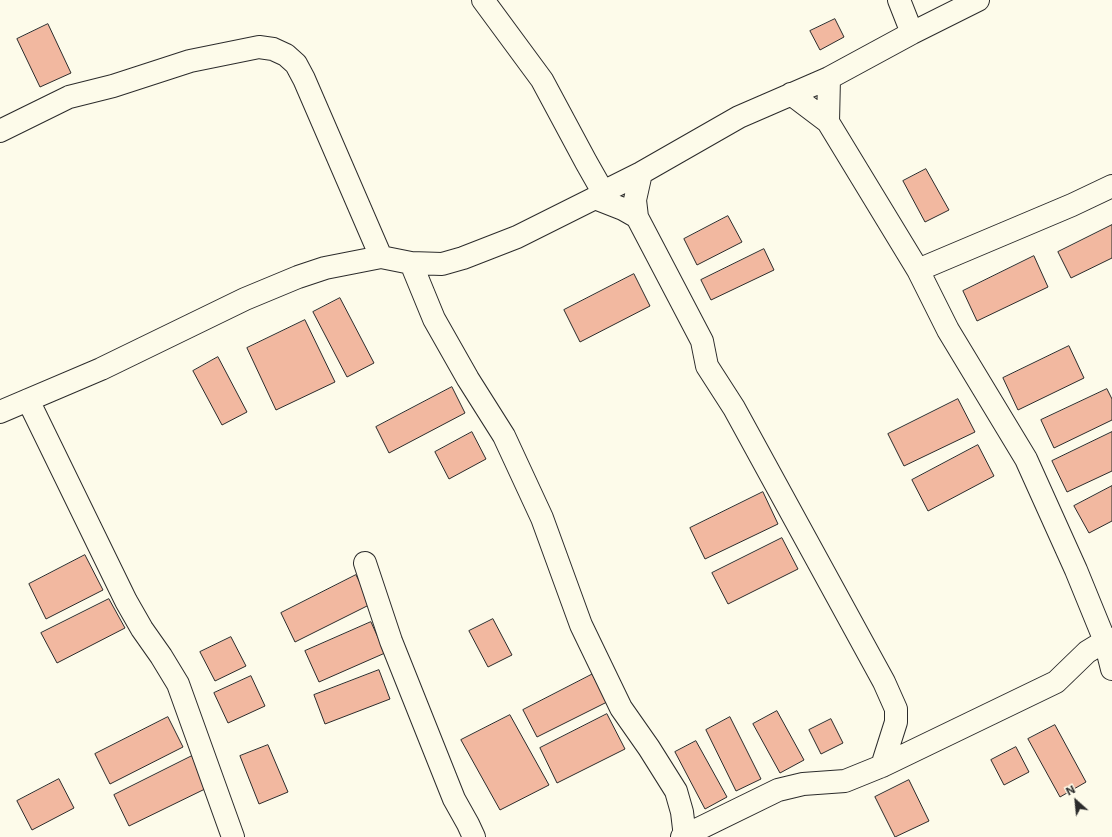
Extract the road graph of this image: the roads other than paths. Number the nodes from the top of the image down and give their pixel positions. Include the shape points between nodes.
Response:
1 (483, 0) edge
2 (899, 0) edge
3 (978, 0) edge
4 (912, 33) junction
5 (829, 78) junction
6 (790, 94) junction
7 (828, 122) junction
8 (0, 131) edge
9 (641, 173) junction
10 (1112, 186) edge
11 (599, 195) junction
12 (637, 217) junction
13 (381, 257) junction
14 (412, 263) junction
15 (918, 270) junction
16 (28, 400) junction
17 (0, 412) edge
18 (365, 563) dead end
19 (1108, 640) edge
20 (1112, 669) edge
21 (882, 766) junction
22 (233, 837) edge
23 (474, 837) edge
24 (684, 837) edge

1 - 11 street via 542,80 586,162
2 - 4 street
3 - 4 street
4 - 5 street
5 - 6 street
5 - 7 street
6 - 7 street
6 - 9 street via 739,117
7 - 15 street
8 - 13 street via 69,97 113,86 190,60 259,47 273,49 286,55 296,64 304,79
9 - 11 street
9 - 12 street via 635,200
10 - 15 street
11 - 12 street
11 - 14 street via 517,237 463,258 442,264
12 - 21 street via 702,341 707,366 734,408 884,682 896,709 896,722
13 - 14 street
13 - 16 street via 325,268 298,277 101,369
14 - 24 street via 434,319 504,436 542,518 581,626 621,708 676,791 682,812
15 - 19 street via 948,330 1026,459
16 - 17 street
16 - 22 street via 126,601 178,684
18 - 23 street via 391,641 454,798
19 - 20 street
19 - 21 street via 1087,652 1056,682
21 - 24 street via 845,781 803,784 778,790

